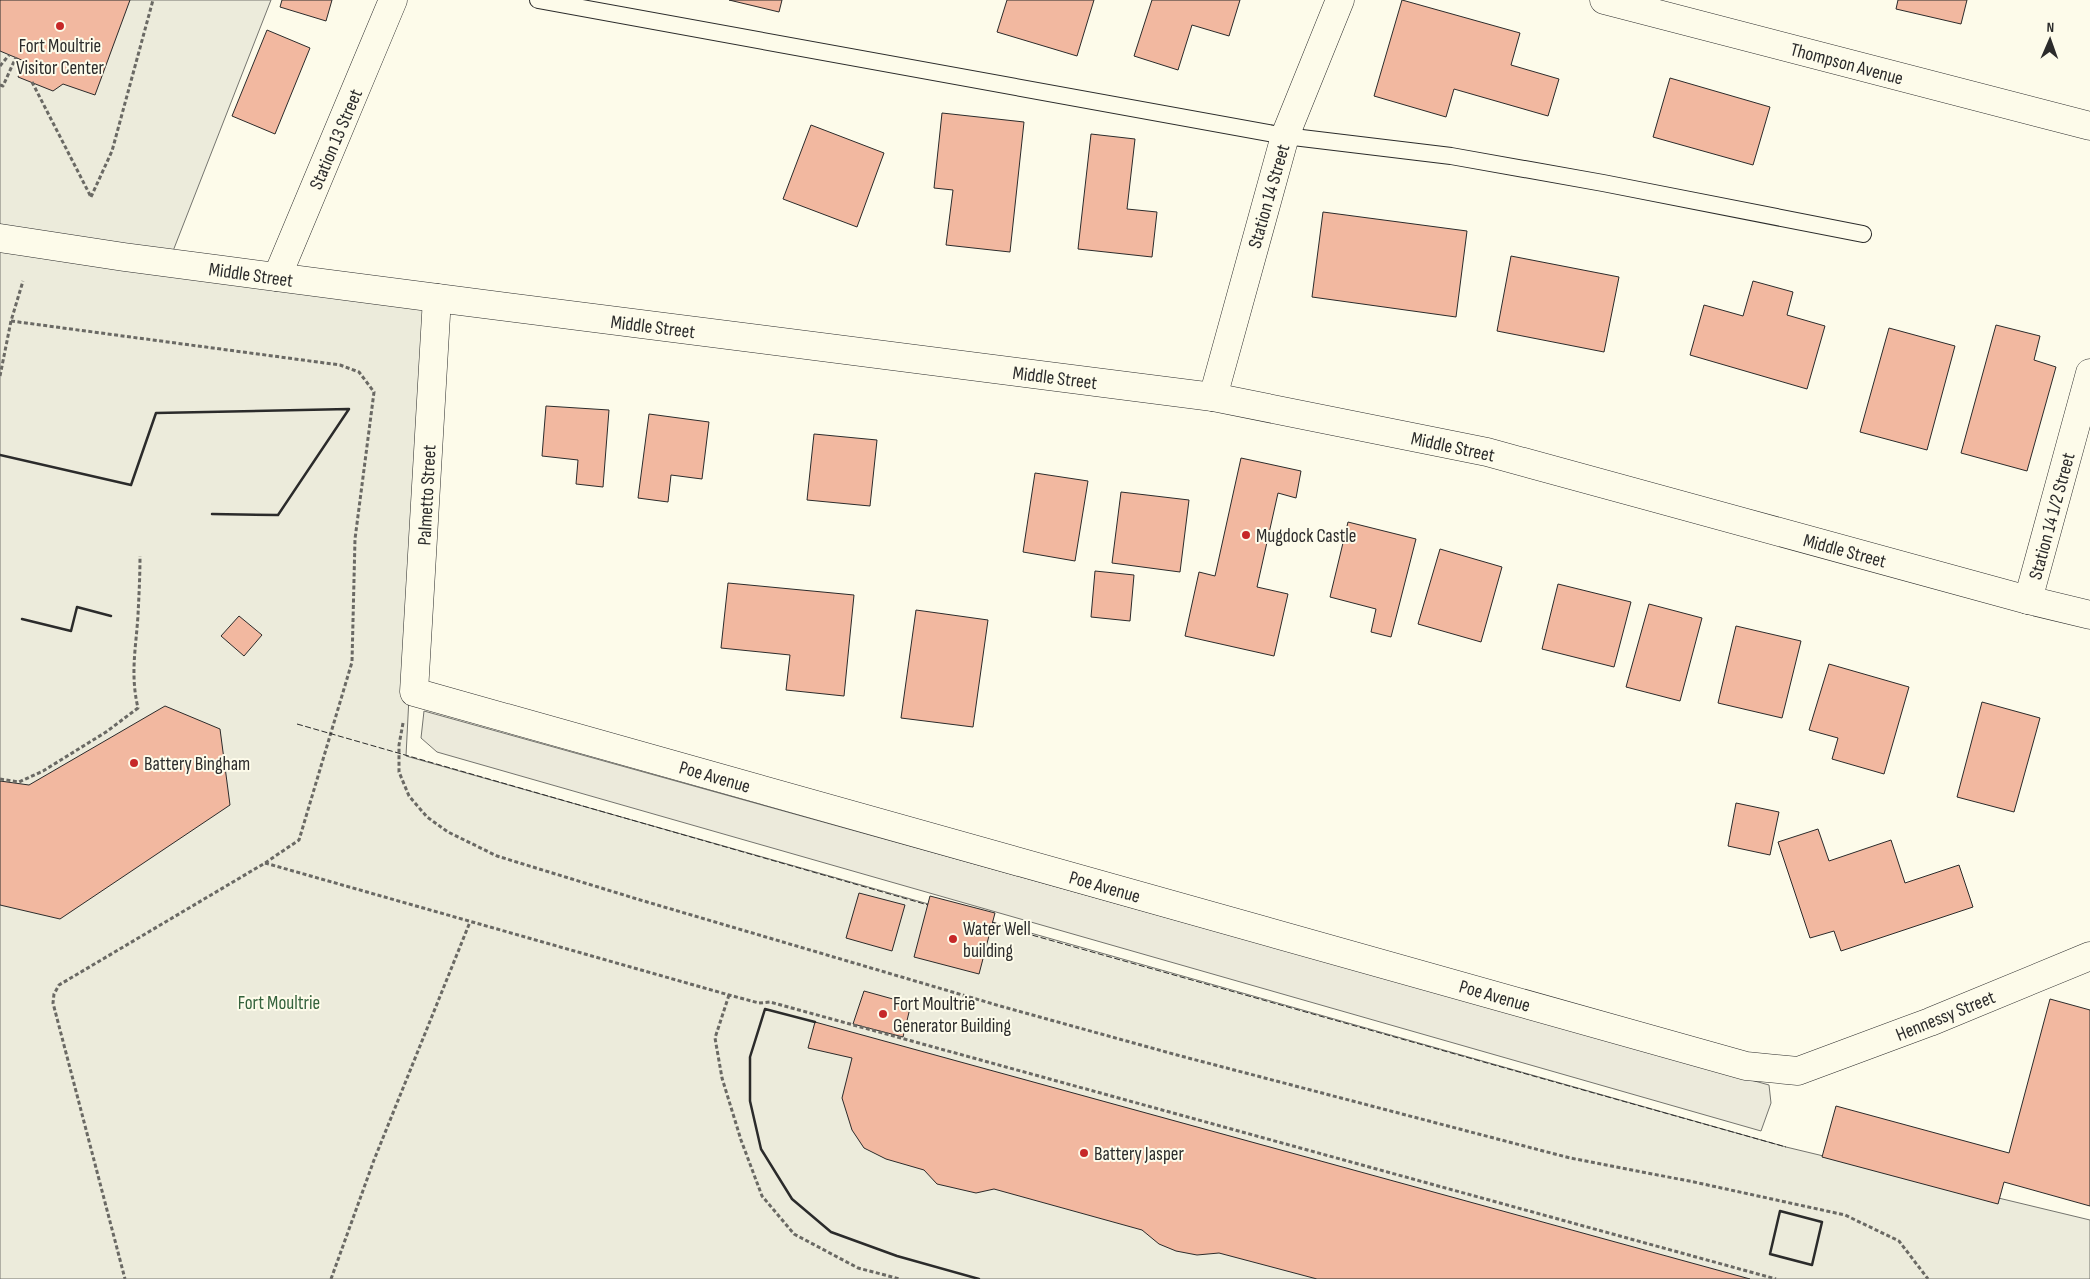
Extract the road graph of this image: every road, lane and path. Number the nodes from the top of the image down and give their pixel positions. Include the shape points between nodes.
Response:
1 (153, 0) edge
2 (393, 0) edge
3 (538, 0) edge
4 (1340, 0) edge
5 (1604, 0) edge
6 (9, 55) dead end
7 (16, 57) dead end
8 (0, 66) edge
9 (32, 82) dead end
10 (0, 85) edge
11 (2090, 126) edge
12 (1285, 136) junction
13 (1862, 234) dead end
14 (0, 238) edge
15 (277, 277) junction
16 (22, 281) dead end
17 (437, 298) junction
18 (11, 321) junction
19 (2090, 373) edge
20 (0, 376) edge
21 (1212, 397) junction
22 (140, 556) dead end
23 (2028, 600) junction
24 (2090, 615) edge
25 (414, 692) junction
26 (0, 779) edge
27 (265, 863) junction
28 (470, 922) junction
29 (2090, 956) edge
30 (729, 995) junction
31 (1798, 1071) joint
32 (125, 1279) edge
33 (331, 1279) edge
34 (900, 1279) edge
35 (1776, 1279) edge
36 (1928, 1279) edge

1 - 9 path via 112,151 91,197
2 - 15 street, Station 13 Street
3 - 12 lane
4 - 12 street, Station 14 Street
5 - 11 street, Thompson Avenue
6 - 8 path
7 - 10 path via 3,86
12 - 13 lane via 1451,156
12 - 21 street, Station 14 Street
14 - 15 street, Middle Street
15 - 17 street, Middle Street
16 - 18 path
17 - 21 street, Middle Street
17 - 25 street, Palmetto Street
18 - 20 path
18 - 27 path via 340,365 359,372 374,392 355,539 352,662 299,840
19 - 23 street, Station 14 1/2 Street
21 - 23 street, Middle Street via 1487,452
22 - 26 path via 132,671 138,708 43,771 19,782
23 - 24 street, Middle Street
25 - 31 street, Poe Avenue via 1746,1066
25 - 36 path via 406,711 399,745 399,772 409,796 427,817 448,832 497,856 1000,1006 1197,1060 1570,1158 1845,1215 1899,1241
27 - 28 path
27 - 32 path via 59,985 54,994 53,1003
28 - 30 path
28 - 33 path via 374,1160
29 - 31 street, Hennessy Street via 1930,1022
30 - 34 path via 715,1038 722,1078 762,1196 794,1234 858,1268
30 - 35 path via 760,1003 770,1002

